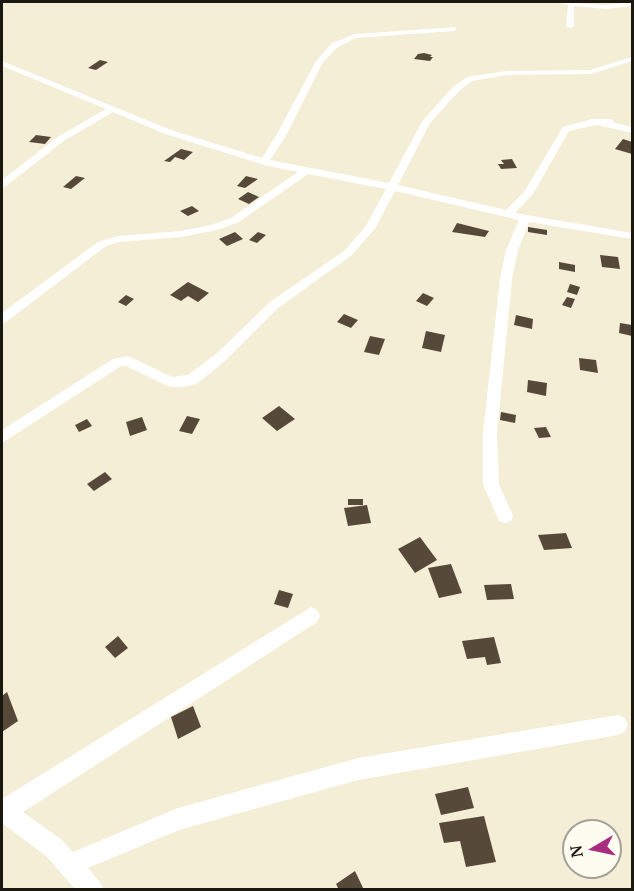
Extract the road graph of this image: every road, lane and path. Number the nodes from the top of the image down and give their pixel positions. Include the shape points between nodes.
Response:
1 (560, 2) edge
2 (571, 3) edge
3 (633, 4) edge
4 (570, 26) dead end
5 (454, 29) dead end
6 (633, 59) edge
7 (2, 63) edge
8 (113, 109) junction
9 (592, 122) junction
10 (610, 122) dead end
11 (633, 130) edge
12 (264, 162) junction
13 (306, 171) junction
14 (2, 184) edge
15 (393, 188) junction
16 (508, 214) junction
17 (525, 218) junction
18 (633, 236) edge
19 (2, 319) edge
20 (2, 437) edge
21 (505, 516) dead end
22 (311, 616) dead end
23 (618, 725) dead end
24 (3, 811) edge
25 (69, 865) junction
26 (92, 890) edge

1 - 2 street
2 - 3 street via 606,7
2 - 4 street
5 - 12 street via 355,36 335,45 320,62
6 - 15 street via 591,72 507,73 470,79 426,122
7 - 8 street
8 - 12 street via 168,132
8 - 14 street via 62,138
9 - 10 street
9 - 11 street
9 - 16 street via 566,129 528,194
12 - 13 street
13 - 15 street
13 - 19 street via 234,220 213,228 102,244
15 - 16 street
15 - 20 street via 371,227 348,253 274,305 193,379 171,382 128,361 118,362
16 - 17 street
17 - 18 street
17 - 21 street via 506,279 490,433 491,484
22 - 24 street
23 - 25 street via 358,769 178,819
24 - 25 street via 54,848
25 - 26 street

